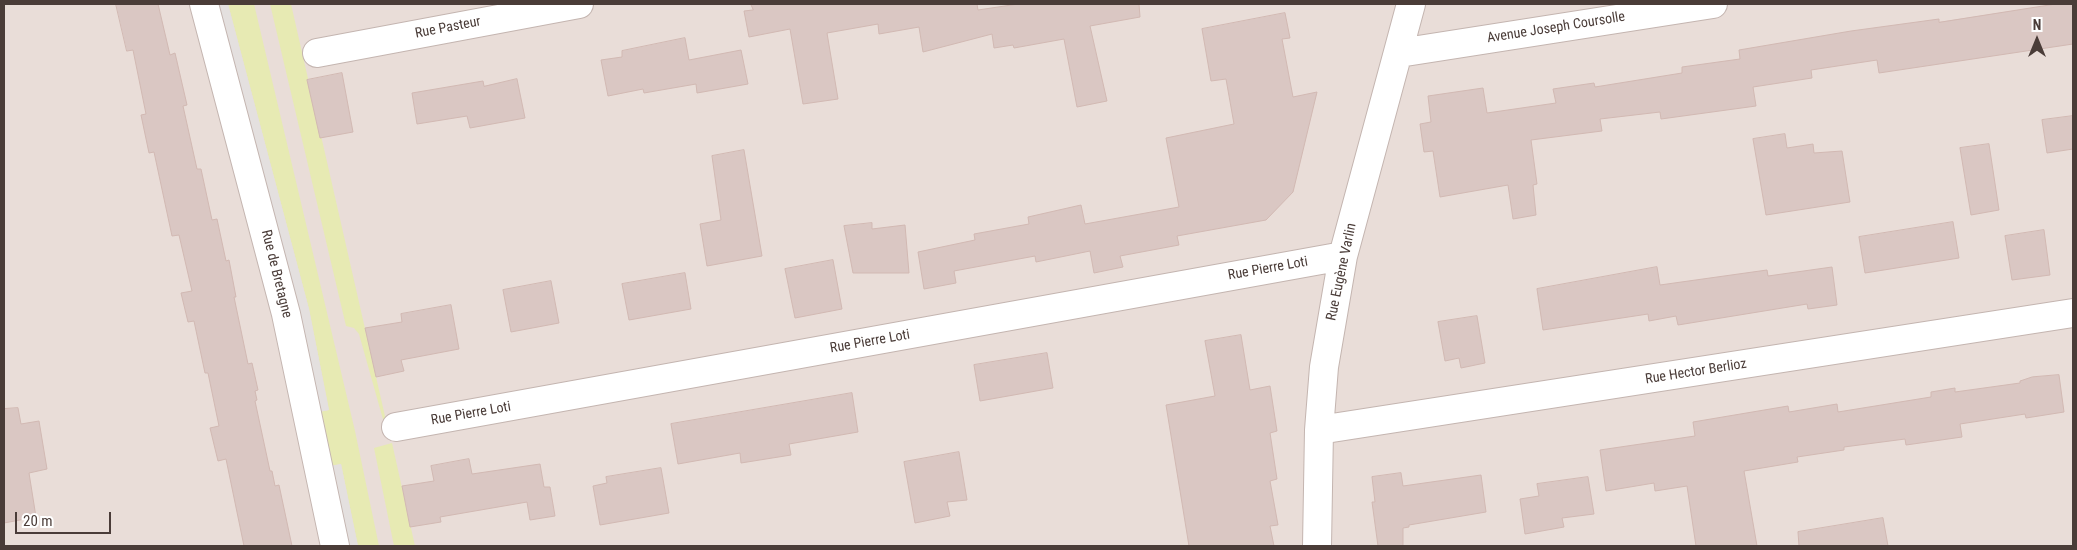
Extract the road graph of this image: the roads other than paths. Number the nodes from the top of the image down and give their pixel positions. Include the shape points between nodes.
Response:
1 (204, 4) edge
2 (579, 4) edge
3 (1411, 4) edge
4 (1713, 4) edge
5 (316, 53) dead end
6 (1399, 53) junction
7 (1343, 256) junction
8 (2073, 313) edge
9 (396, 427) dead end
10 (1319, 430) junction
11 (335, 546) edge
12 (1317, 546) edge

1 - 11 street, Rue de Bretagne via 286,314
2 - 5 street, Rue Pasteur
3 - 6 street, Rue Eugène Varlin
4 - 6 street, Avenue Joseph Coursolle
6 - 7 street, Rue Eugène Varlin
7 - 9 street, Rue Pierre Loti
7 - 10 street, Rue Eugène Varlin via 1324,368
8 - 10 street, Rue Hector Berlioz
10 - 12 street, Rue Eugène Varlin

